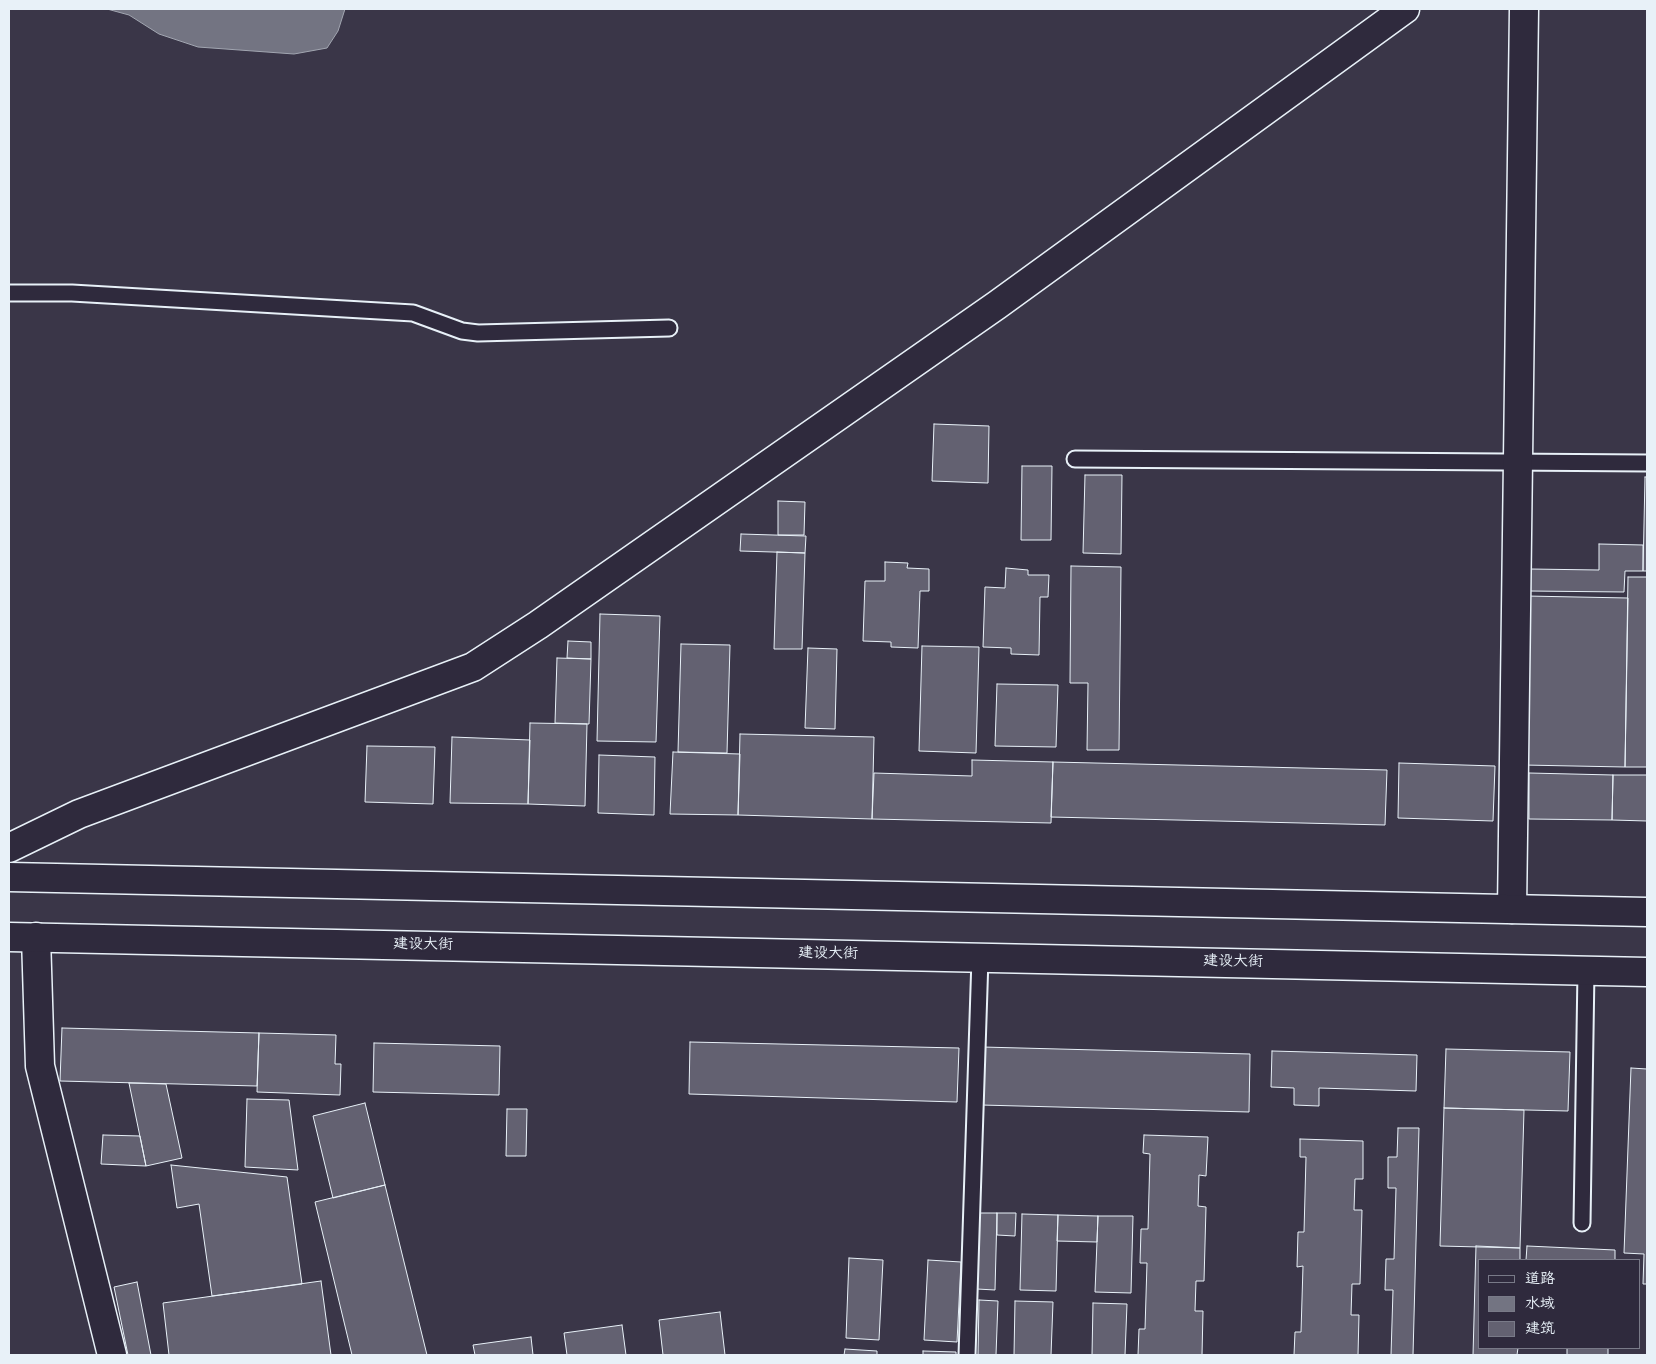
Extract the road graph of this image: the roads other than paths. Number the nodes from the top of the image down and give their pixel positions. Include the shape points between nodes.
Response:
1 (1405, 9) edge
2 (1524, 9) edge
3 (9, 293) edge
4 (669, 328) dead end
5 (1076, 459) dead end
6 (1518, 462) junction
7 (1647, 463) edge
8 (9, 848) edge
9 (9, 877) edge
10 (1512, 910) junction
11 (1647, 912) edge
12 (9, 937) edge
13 (36, 937) junction
14 (980, 958) junction
15 (1586, 971) junction
16 (1647, 972) edge
17 (1582, 1222) dead end
18 (112, 1355) edge
19 (967, 1355) edge

1 - 8 main road via 989,310 473,667 79,814
2 - 6 main road
3 - 4 lane via 72,293 413,312 462,331 478,333
5 - 6 lane
6 - 7 lane
6 - 10 main road
9 - 10 main road
10 - 11 main road
12 - 13 main road, 建设大街
13 - 14 main road, 建设大街
13 - 18 main road via 40,1066
14 - 15 main road, 建设大街
14 - 19 lane
15 - 16 main road, 建设大街
15 - 17 lane

